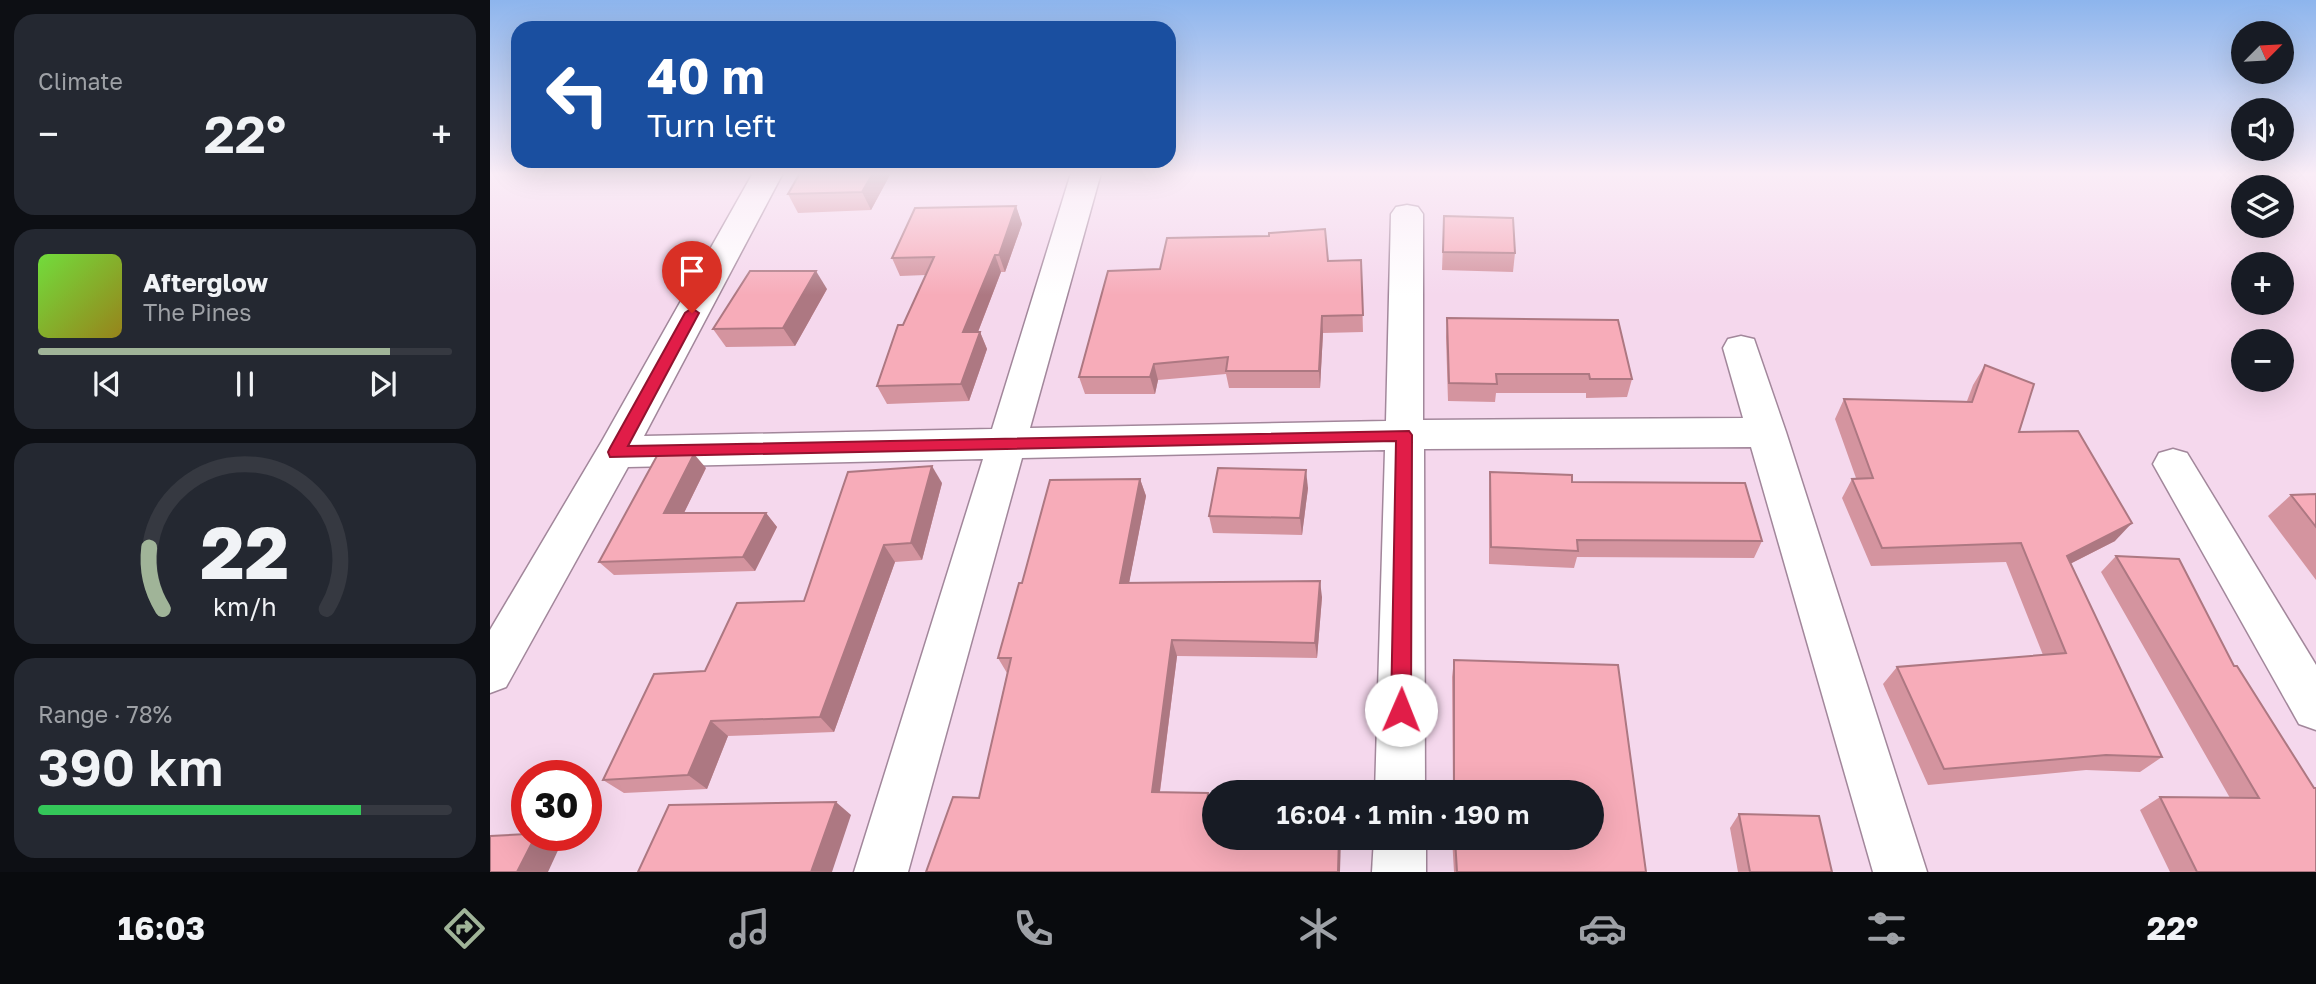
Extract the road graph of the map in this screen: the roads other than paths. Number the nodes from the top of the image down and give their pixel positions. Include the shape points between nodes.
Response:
1 (746, 214) edge
2 (1074, 214) edge
3 (1407, 214) dead end
4 (1741, 348) dead end
5 (1767, 432) junction
6 (1404, 435) junction
7 (1007, 445) junction
8 (616, 452) junction
9 (2173, 464) dead end
10 (490, 672) edge
11 (2316, 708) edge
12 (1400, 780) edge
13 (1400, 850) edge
14 (881, 872) edge
15 (1399, 872) edge
16 (1900, 872) edge

1 - 8 street
2 - 7 street
3 - 6 street
4 - 5 street
5 - 6 street
5 - 16 street
6 - 7 street
6 - 12 street
7 - 8 street
7 - 14 street
8 - 10 street
9 - 11 street
13 - 15 street

